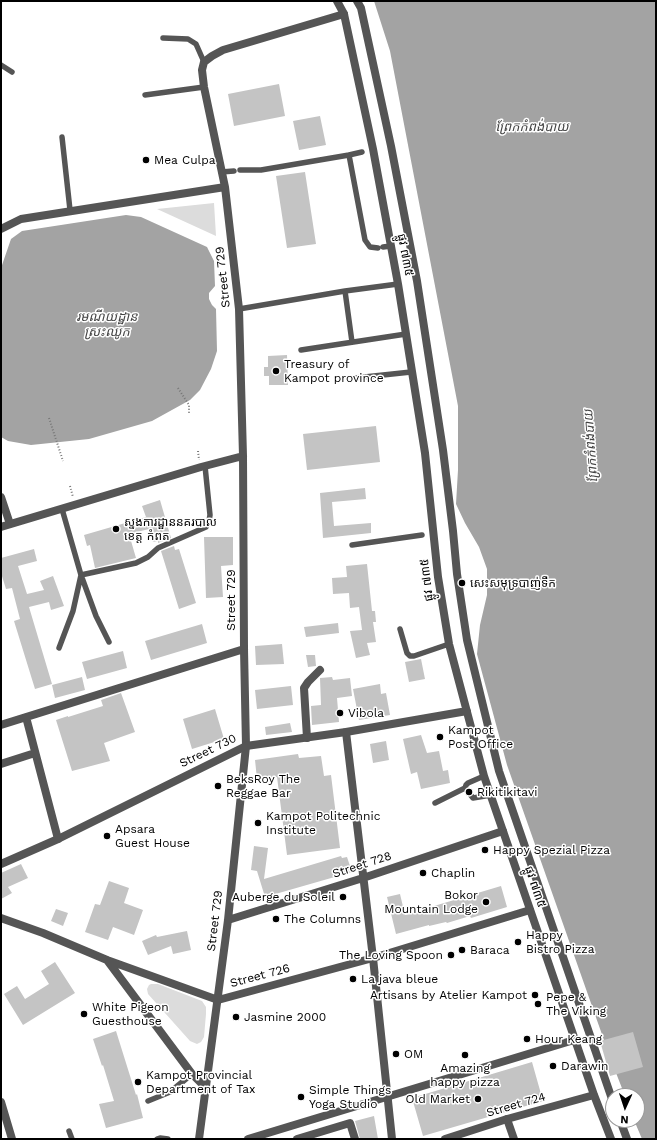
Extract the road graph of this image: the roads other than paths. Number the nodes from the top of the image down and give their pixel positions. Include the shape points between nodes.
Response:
1 (336, 1) edge
2 (357, 1) edge
3 (344, 14) junction
4 (163, 38) dead end
5 (204, 62) junction
6 (1, 65) edge
7 (12, 72) dead end
8 (204, 87) junction
9 (145, 95) dead end
10 (62, 137) dead end
11 (368, 151) junction
12 (349, 155) junction
13 (221, 172) junction
14 (225, 187) junction
15 (70, 210) junction
16 (1, 229) edge
17 (384, 247) junction
18 (398, 284) junction
19 (345, 291) junction
20 (239, 310) junction
21 (406, 334) junction
22 (352, 342) junction
23 (301, 350) dead end
24 (412, 372) junction
25 (355, 378) dead end
26 (243, 456) junction
27 (205, 466) junction
28 (1, 497) edge
29 (62, 509) junction
30 (10, 524) junction
31 (1, 527) edge
32 (422, 535) dead end
33 (352, 545) dead end
34 (81, 576) junction
35 (400, 629) dead end
36 (109, 642) dead end
37 (449, 644) junction
38 (59, 648) dead end
39 (244, 649) junction
40 (320, 670) dead end
41 (467, 711) junction
42 (26, 717) junction
43 (1, 725) edge
44 (346, 732) junction
45 (307, 738) junction
46 (246, 746) junction
47 (35, 753) junction
48 (1, 764) edge
49 (484, 776) junction
50 (465, 788) junction
51 (491, 795) junction
52 (435, 802) dead end
53 (503, 831) junction
54 (58, 839) junction
55 (1, 864) edge
56 (363, 878) junction
57 (530, 910) junction
58 (1, 918) edge
59 (228, 920) junction
60 (373, 958) junction
61 (107, 960) junction
62 (218, 1000) junction
63 (574, 1040) junction
64 (192, 1074) junction
65 (205, 1087) junction
66 (608, 1088) edge
67 (594, 1095) junction
68 (387, 1097) junction
69 (148, 1101) dead end
70 (1, 1102) edge
71 (508, 1119) junction
72 (623, 1128) edge
73 (70, 1131) dead end
74 (12, 1139) edge
75 (72, 1139) edge
76 (157, 1139) edge
77 (168, 1139) edge
78 (199, 1139) edge
79 (248, 1139) edge
80 (297, 1139) edge
81 (355, 1139) edge
82 (392, 1139) edge
83 (445, 1139) edge
84 (514, 1139) edge
85 (611, 1139) edge
86 (627, 1139) edge

1 - 3 street, ផ្លូវ ៧៣៥
2 - 66 street via 361,8 391,146 417,281 443,450 462,611 474,670 499,771
3 - 5 street via 223,50
3 - 11 street, ផ្លូវ ៧៣៥
4 - 5 lane via 188,39 196,44
5 - 8 street, Street 729
6 - 7 lane
8 - 9 lane
8 - 13 street, Street 729
10 - 15 lane
11 - 12 lane
11 - 17 street, ផ្លូវ ៧៣៥
12 - 13 lane via 261,170
12 - 17 lane via 365,240 370,247
13 - 14 street, Street 729
14 - 15 street
14 - 20 street, Street 729
15 - 16 street via 21,219
17 - 18 street, ផ្លូវ ៧៣៥
18 - 19 lane
18 - 21 street, ផ្លូវ ៧៣៥
19 - 20 lane
19 - 22 lane
20 - 26 street, Street 729
21 - 22 lane
21 - 24 street, ផ្លូវ ៧៣៥
22 - 23 lane
24 - 25 lane
24 - 37 street, ផ្លូវ ៧៣៥
26 - 27 street
26 - 39 street, Street 729
27 - 29 street
27 - 34 lane via 210,515 206,527 158,548 136,563
28 - 30 street
29 - 30 street
29 - 34 lane
30 - 31 street
32 - 33 lane
34 - 36 lane
34 - 38 lane via 71,617
35 - 37 lane via 410,656
37 - 41 street, ផ្លូវ ៧៣៥
39 - 42 street
39 - 46 street, Street 729
40 - 45 street via 304,688
41 - 44 street, Street 730
41 - 49 street, ផ្លូវ ៧៣៥
42 - 43 street
42 - 47 street
44 - 45 street, Street 730
44 - 56 street
45 - 46 street, Street 730
46 - 54 street, Street 730
46 - 59 street, Street 729
47 - 48 street
47 - 54 street
49 - 50 lane via 468,783
49 - 51 street, ផ្លូវ ៧៣៥
50 - 51 lane via 473,798
50 - 52 lane
51 - 53 street, ផ្លូវ ៧៣៥
53 - 56 street, Street 728
53 - 57 street, ផ្លូវ ៧៣៥
54 - 55 street, Street 730
56 - 59 street, Street 728
56 - 60 street
57 - 60 street, Street 726
57 - 63 street, ផ្លូវ ៧៣៥
58 - 61 street, Street 726
59 - 62 street, Street 729
60 - 62 street, Street 726
60 - 68 street
61 - 62 street, Street 726
61 - 64 street
62 - 65 street, Street 729
63 - 67 street, ផ្លូវ ៧៣៥
63 - 68 street
64 - 65 street
64 - 69 lane via 170,1092
65 - 78 street, Street 729
67 - 71 street, Street 724
67 - 85 street, ផ្លូវ ៧៣៥
68 - 79 street
68 - 82 street
70 - 74 street
71 - 83 street, Street 724
71 - 84 street
72 - 86 street
73 - 75 lane
76 - 77 lane
80 - 81 street via 350,1123

